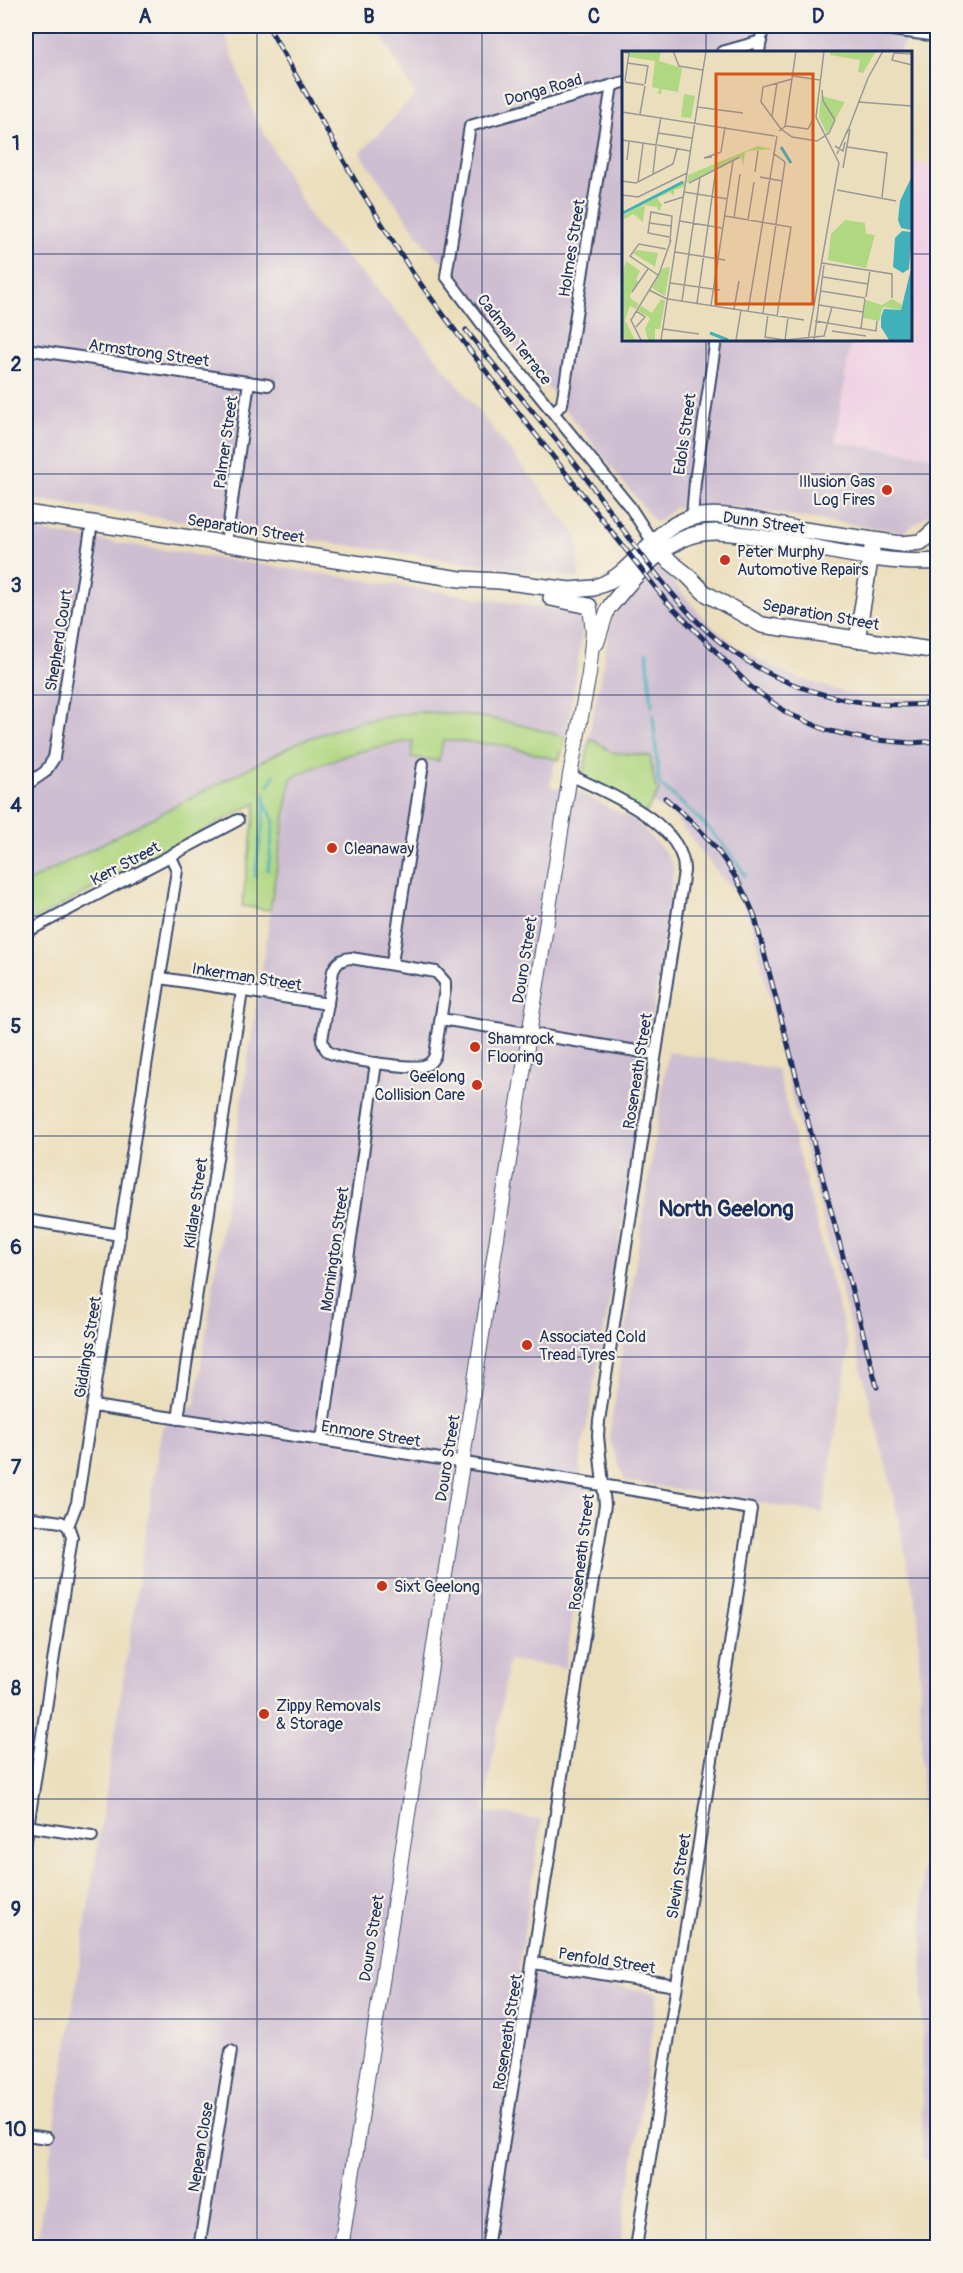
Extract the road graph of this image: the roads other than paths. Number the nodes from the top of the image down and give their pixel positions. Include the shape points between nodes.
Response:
1 (763, 26) edge
2 (861, 26) edge
3 (938, 36) edge
4 (760, 47) edge
5 (730, 51) edge
6 (622, 82) edge
7 (612, 85) junction
8 (470, 126) joint
9 (716, 340) edge
10 (26, 349) edge
11 (249, 382) junction
12 (268, 385) dead end
13 (554, 412) junction
14 (26, 513) edge
15 (692, 517) junction
16 (92, 523) junction
17 (938, 527) edge
18 (697, 534) junction
19 (874, 540) junction
20 (226, 543) junction
21 (657, 547) junction
22 (871, 556) junction
23 (938, 561) edge
24 (460, 579) junction
25 (596, 587) junction
26 (590, 607) junction
27 (609, 607) junction
28 (857, 640) junction
29 (938, 651) edge
30 (589, 674) junction
31 (423, 764) dead end
32 (570, 775) junction
33 (26, 785) edge
34 (238, 820) dead end
35 (171, 857) junction
36 (26, 932) edge
37 (392, 963) junction
38 (161, 978) junction
39 (242, 991) junction
40 (328, 1004) junction
41 (441, 1019) junction
42 (529, 1034) junction
43 (655, 1054) junction
44 (376, 1063) junction
45 (26, 1220) edge
46 (120, 1235) junction
47 (93, 1406) junction
48 (178, 1419) junction
49 (322, 1440) junction
50 (463, 1463) junction
51 (605, 1487) junction
52 (751, 1509) joint
53 (26, 1517) edge
54 (68, 1526) junction
55 (27, 1826) edge
56 (92, 1836) dead end
57 (26, 1840) edge
58 (534, 1964) junction
59 (676, 1986) junction
60 (231, 2051) dead end
61 (26, 2135) edge
62 (47, 2138) dead end
63 (199, 2247) edge
64 (340, 2247) edge
65 (487, 2247) edge
66 (636, 2247) edge

1 - 4 street
2 - 3 street
4 - 5 street
6 - 7 street, Donga Road
7 - 8 street, Donga Road
7 - 13 street, Holmes Street via 562,404
8 - 13 street, Cadman Terrace via 446,276
9 - 15 street, Edols Street
10 - 11 street, Armstrong Street
11 - 12 street, Armstrong Street
11 - 20 street, Palmer Street
13 - 21 street, Cadman Terrace
14 - 16 main road, Separation Street
15 - 18 main road, Edols Street
15 - 19 main road, Dunn Street via 727,517
15 - 21 main road, Dunn Street via 672,526
16 - 20 main road, Separation Street
16 - 33 street, Shepherd Court via 54,758 45,772
17 - 19 main road, Dunn Street via 915,543
18 - 21 main road, Dunn Street
18 - 22 main road, Dunn Street via 730,533
19 - 22 main road
20 - 24 main road, Separation Street
21 - 25 main road
21 - 27 main road
21 - 28 main road, Separation Street via 705,593 762,625
22 - 23 main road, Dunn Street
22 - 28 main road
24 - 25 main road, Separation Street via 570,590
24 - 26 main road, Separation Street via 484,588
25 - 26 main road via 587,597
25 - 27 main road via 611,593
26 - 27 main road via 601,611
26 - 30 street, Douro Street
27 - 30 street, Douro Street
28 - 29 main road, Separation Street
30 - 32 street, Douro Street
31 - 37 street
32 - 42 street, Douro Street
32 - 43 street, Roseneath Street via 642,811 674,842 682,859 683,876
34 - 35 street, Kerr Street
35 - 36 street, Kerr Street
35 - 38 street, Giddings Street via 177,870
37 - 40 street via 342,959 333,971
37 - 41 street via 442,976 445,989
38 - 39 street, Inkerman Street
38 - 46 street, Giddings Street
39 - 40 street, Inkerman Street
39 - 48 street, Kildare Street
40 - 44 street via 324,1048 331,1054
41 - 42 street
41 - 44 street via 431,1062 416,1067
42 - 43 street
42 - 50 street, Douro Street
43 - 51 street, Roseneath Street via 599,1421
44 - 49 street, Mornington Street
45 - 46 street
46 - 47 street, Giddings Street
47 - 48 street, Enmore Street
47 - 54 street, Giddings Street via 77,1503
48 - 49 street, Enmore Street
49 - 50 street, Enmore Street
50 - 51 street, Enmore Street
50 - 64 street, Douro Street
51 - 52 street, Enmore Street
51 - 58 street, Roseneath Street
52 - 59 street, Slevin Street
53 - 54 street
54 - 55 street, Giddings Street via 72,1537
55 - 56 street
55 - 57 street, Giddings Street
58 - 59 street, Penfold Street
58 - 65 street, Roseneath Street
59 - 66 street, Slevin Street
60 - 63 street, Nepean Close
61 - 62 street

